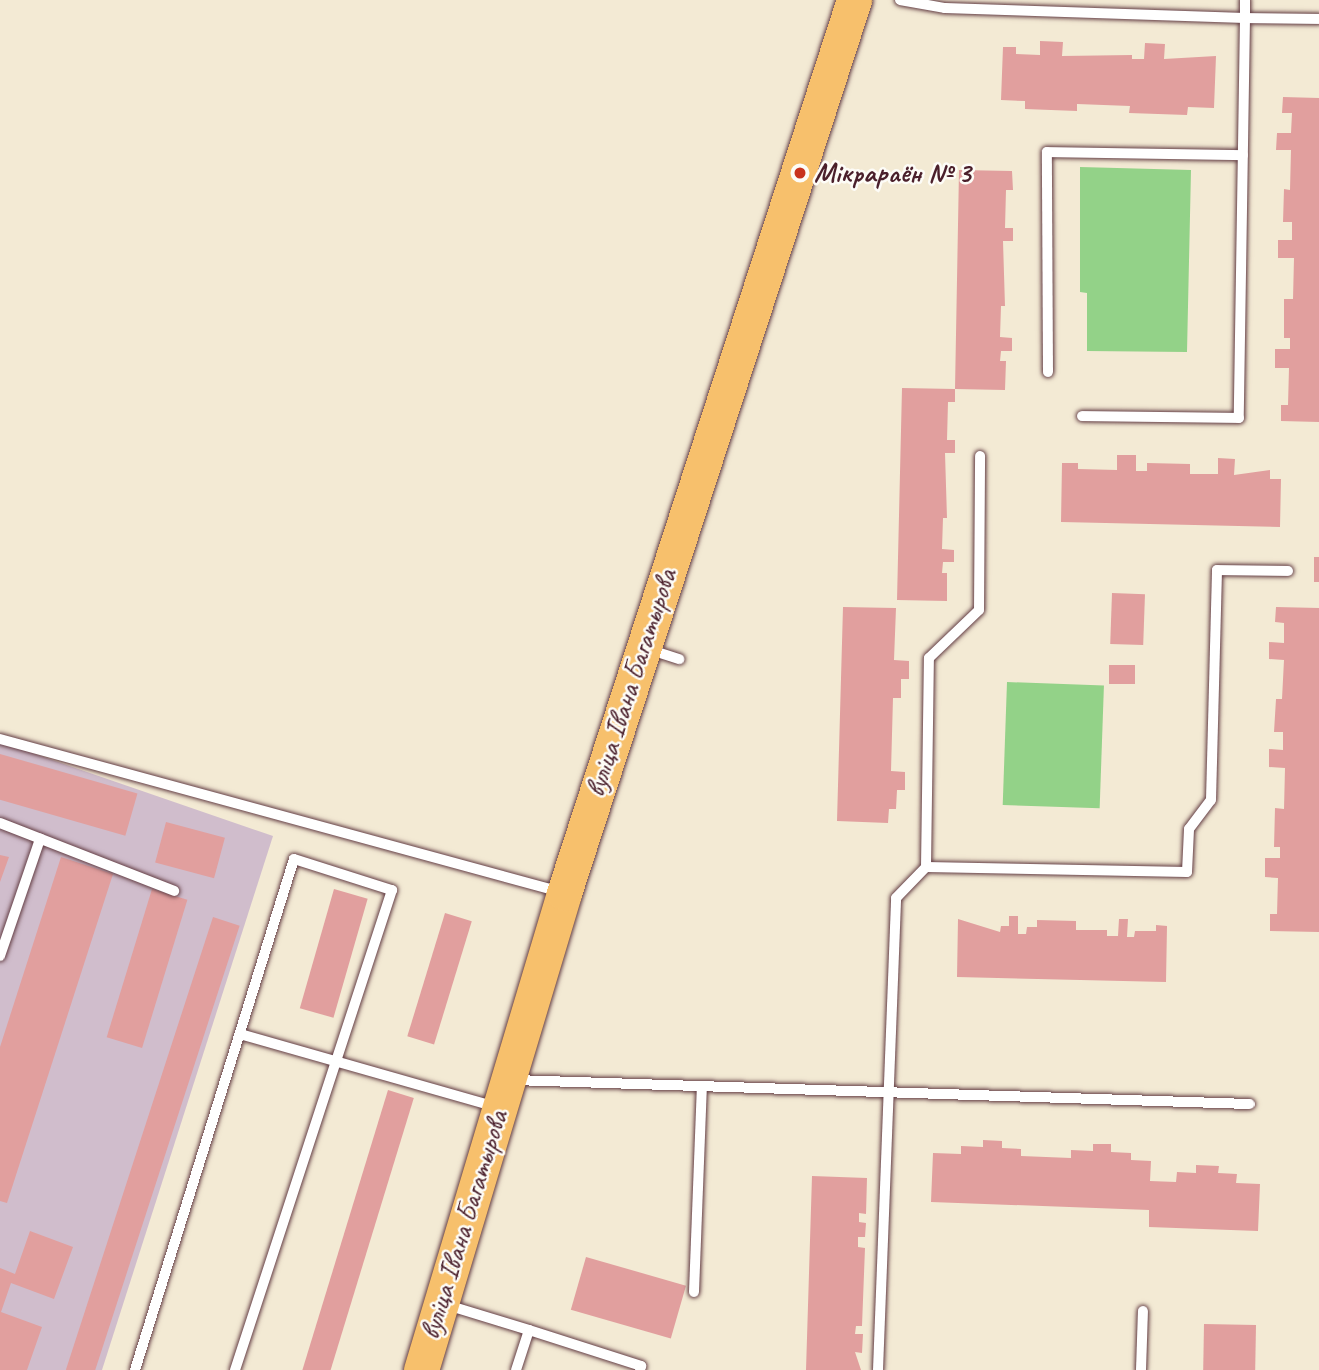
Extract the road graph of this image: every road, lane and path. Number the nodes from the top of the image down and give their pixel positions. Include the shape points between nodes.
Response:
1 (854, 0) edge
2 (900, 0) edge
3 (1245, 0) edge
4 (1245, 18) junction
5 (1319, 19) edge
6 (1243, 155) junction
7 (1048, 372) dead end
8 (1082, 416) dead end
9 (980, 456) dead end
10 (1288, 571) dead end
11 (642, 648) junction
12 (679, 659) dead end
13 (0, 739) edge
14 (0, 823) edge
15 (40, 839) junction
16 (926, 867) junction
17 (174, 891) dead end
18 (564, 892) junction
19 (0, 956) edge
20 (240, 1034) junction
21 (337, 1062) junction
22 (702, 1087) junction
23 (504, 1093) junction
24 (887, 1093) junction
25 (1250, 1104) dead end
26 (694, 1292) dead end
27 (440, 1303) junction
28 (1143, 1311) dead end
29 (529, 1329) junction
30 (135, 1370) edge
31 (235, 1370) edge
32 (421, 1370) edge
33 (516, 1370) edge
34 (640, 1370) edge
35 (878, 1370) edge
36 (1141, 1370) edge

1 - 11 main road, вуліца Івана Багатырова
2 - 4 lane via 945,8
3 - 4 lane
4 - 5 lane
4 - 6 lane
6 - 7 lane via 1047,152
6 - 8 lane via 1239,418
9 - 16 lane via 979,610 929,658
10 - 16 lane via 1217,569 1211,800 1189,829 1187,872
11 - 12 lane
11 - 18 main road, вуліца Івана Багатырова
13 - 18 lane
14 - 15 lane
15 - 17 lane
15 - 19 lane
16 - 24 lane via 896,898
18 - 23 main road, вуліца Івана Багатырова
20 - 21 lane
20 - 21 lane via 294,859 392,890
20 - 30 lane
21 - 23 lane
21 - 31 lane
22 - 23 lane
22 - 24 lane
22 - 26 lane
23 - 27 main road, вуліца Івана Багатырова
24 - 25 lane
24 - 35 lane
27 - 29 lane
27 - 32 main road, вуліца Івана Багатырова
28 - 36 lane
29 - 33 lane
29 - 34 lane via 641,1366

